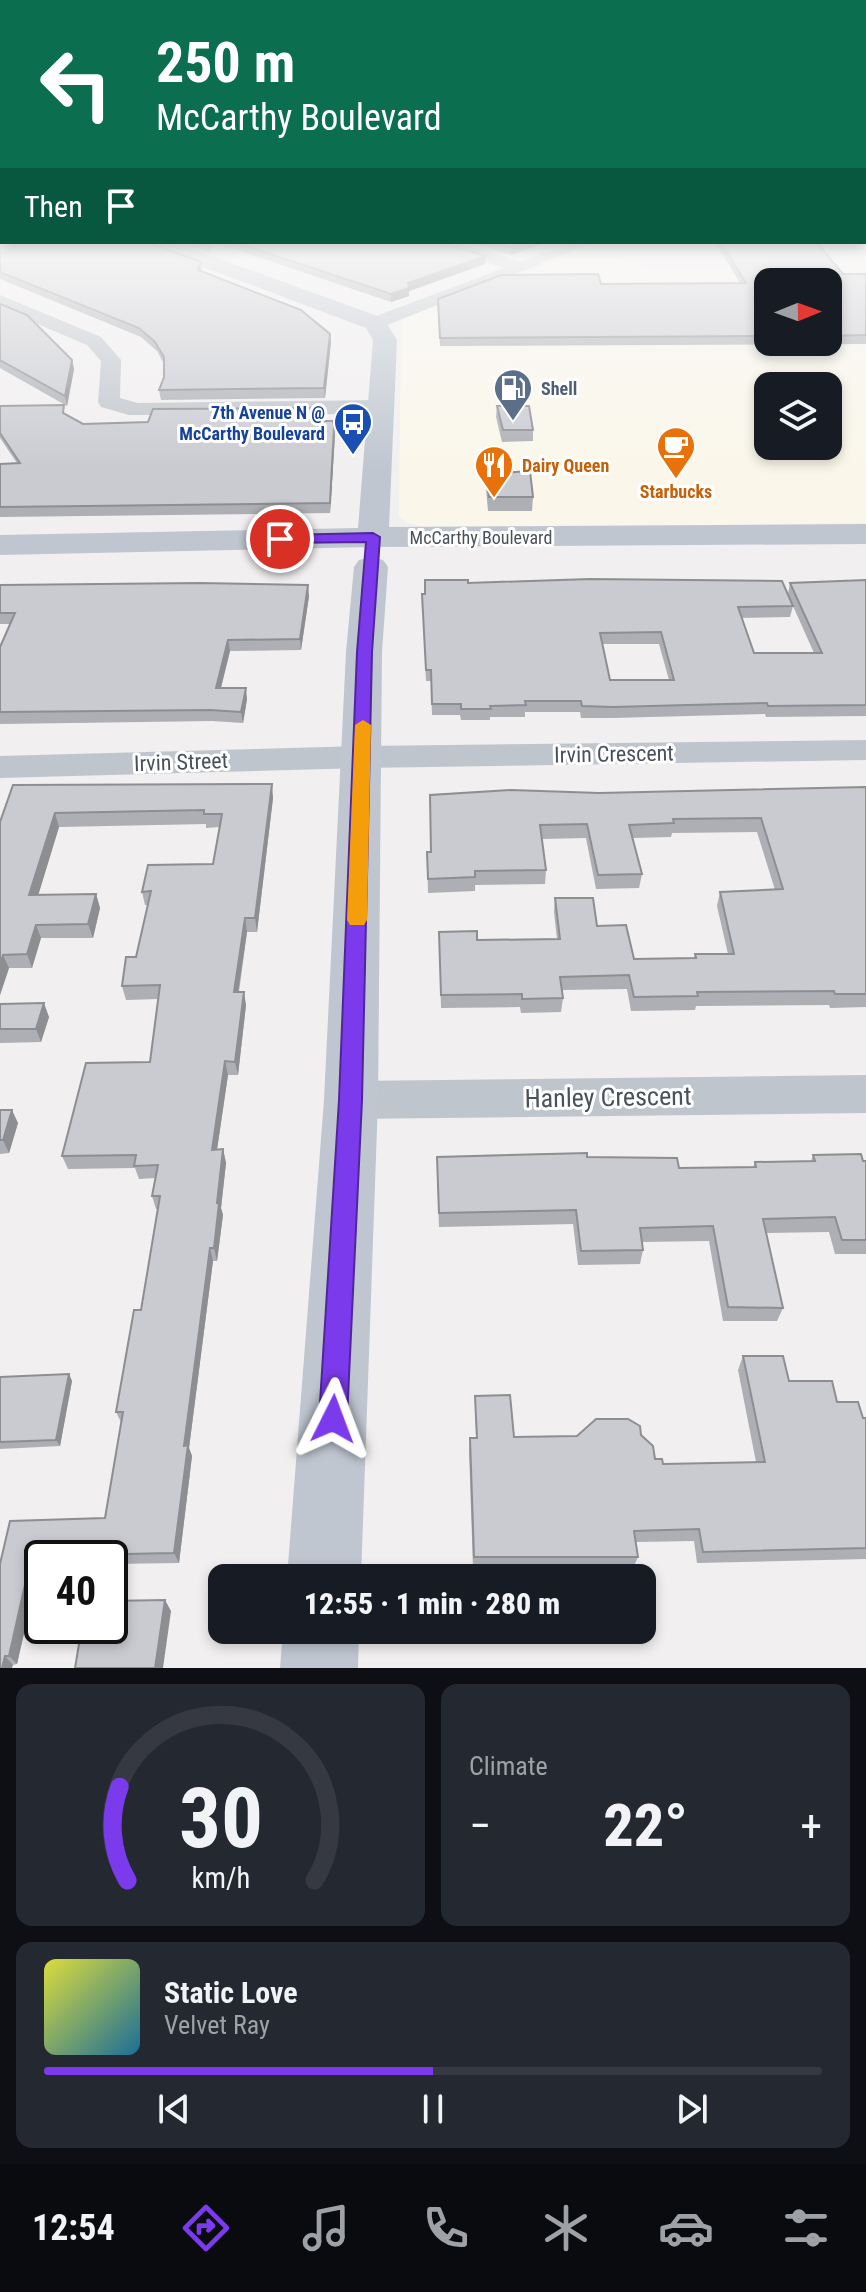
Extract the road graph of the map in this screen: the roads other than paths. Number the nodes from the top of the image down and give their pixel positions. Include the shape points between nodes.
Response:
1 (28, 313) edge
2 (347, 313) edge
3 (400, 313) edge
4 (375, 323) junction
5 (382, 407) junction
6 (866, 534) edge
7 (0, 545) edge
8 (372, 552) junction
9 (866, 561) edge
10 (0, 570) edge
11 (866, 750) edge
12 (363, 757) junction
13 (0, 767) edge
14 (866, 1094) edge
15 (351, 1100) junction
16 (325, 1564) edge
17 (320, 1644) edge
18 (319, 1668) edge

1 - 5 street via 94,341 111,360 109,402 137,410
2 - 4 street
3 - 4 street
4 - 5 street via 385,340
5 - 8 street
6 - 8 street, McCarthy Boulevard
7 - 8 street, McCarthy Boulevard
8 - 9 street, McCarthy Boulevard
8 - 10 street, McCarthy Boulevard
8 - 12 street
11 - 12 street, Irvin Crescent
12 - 13 street, Irvin Street
12 - 15 street
14 - 15 street, Hanley Crescent
15 - 16 street
17 - 18 street

